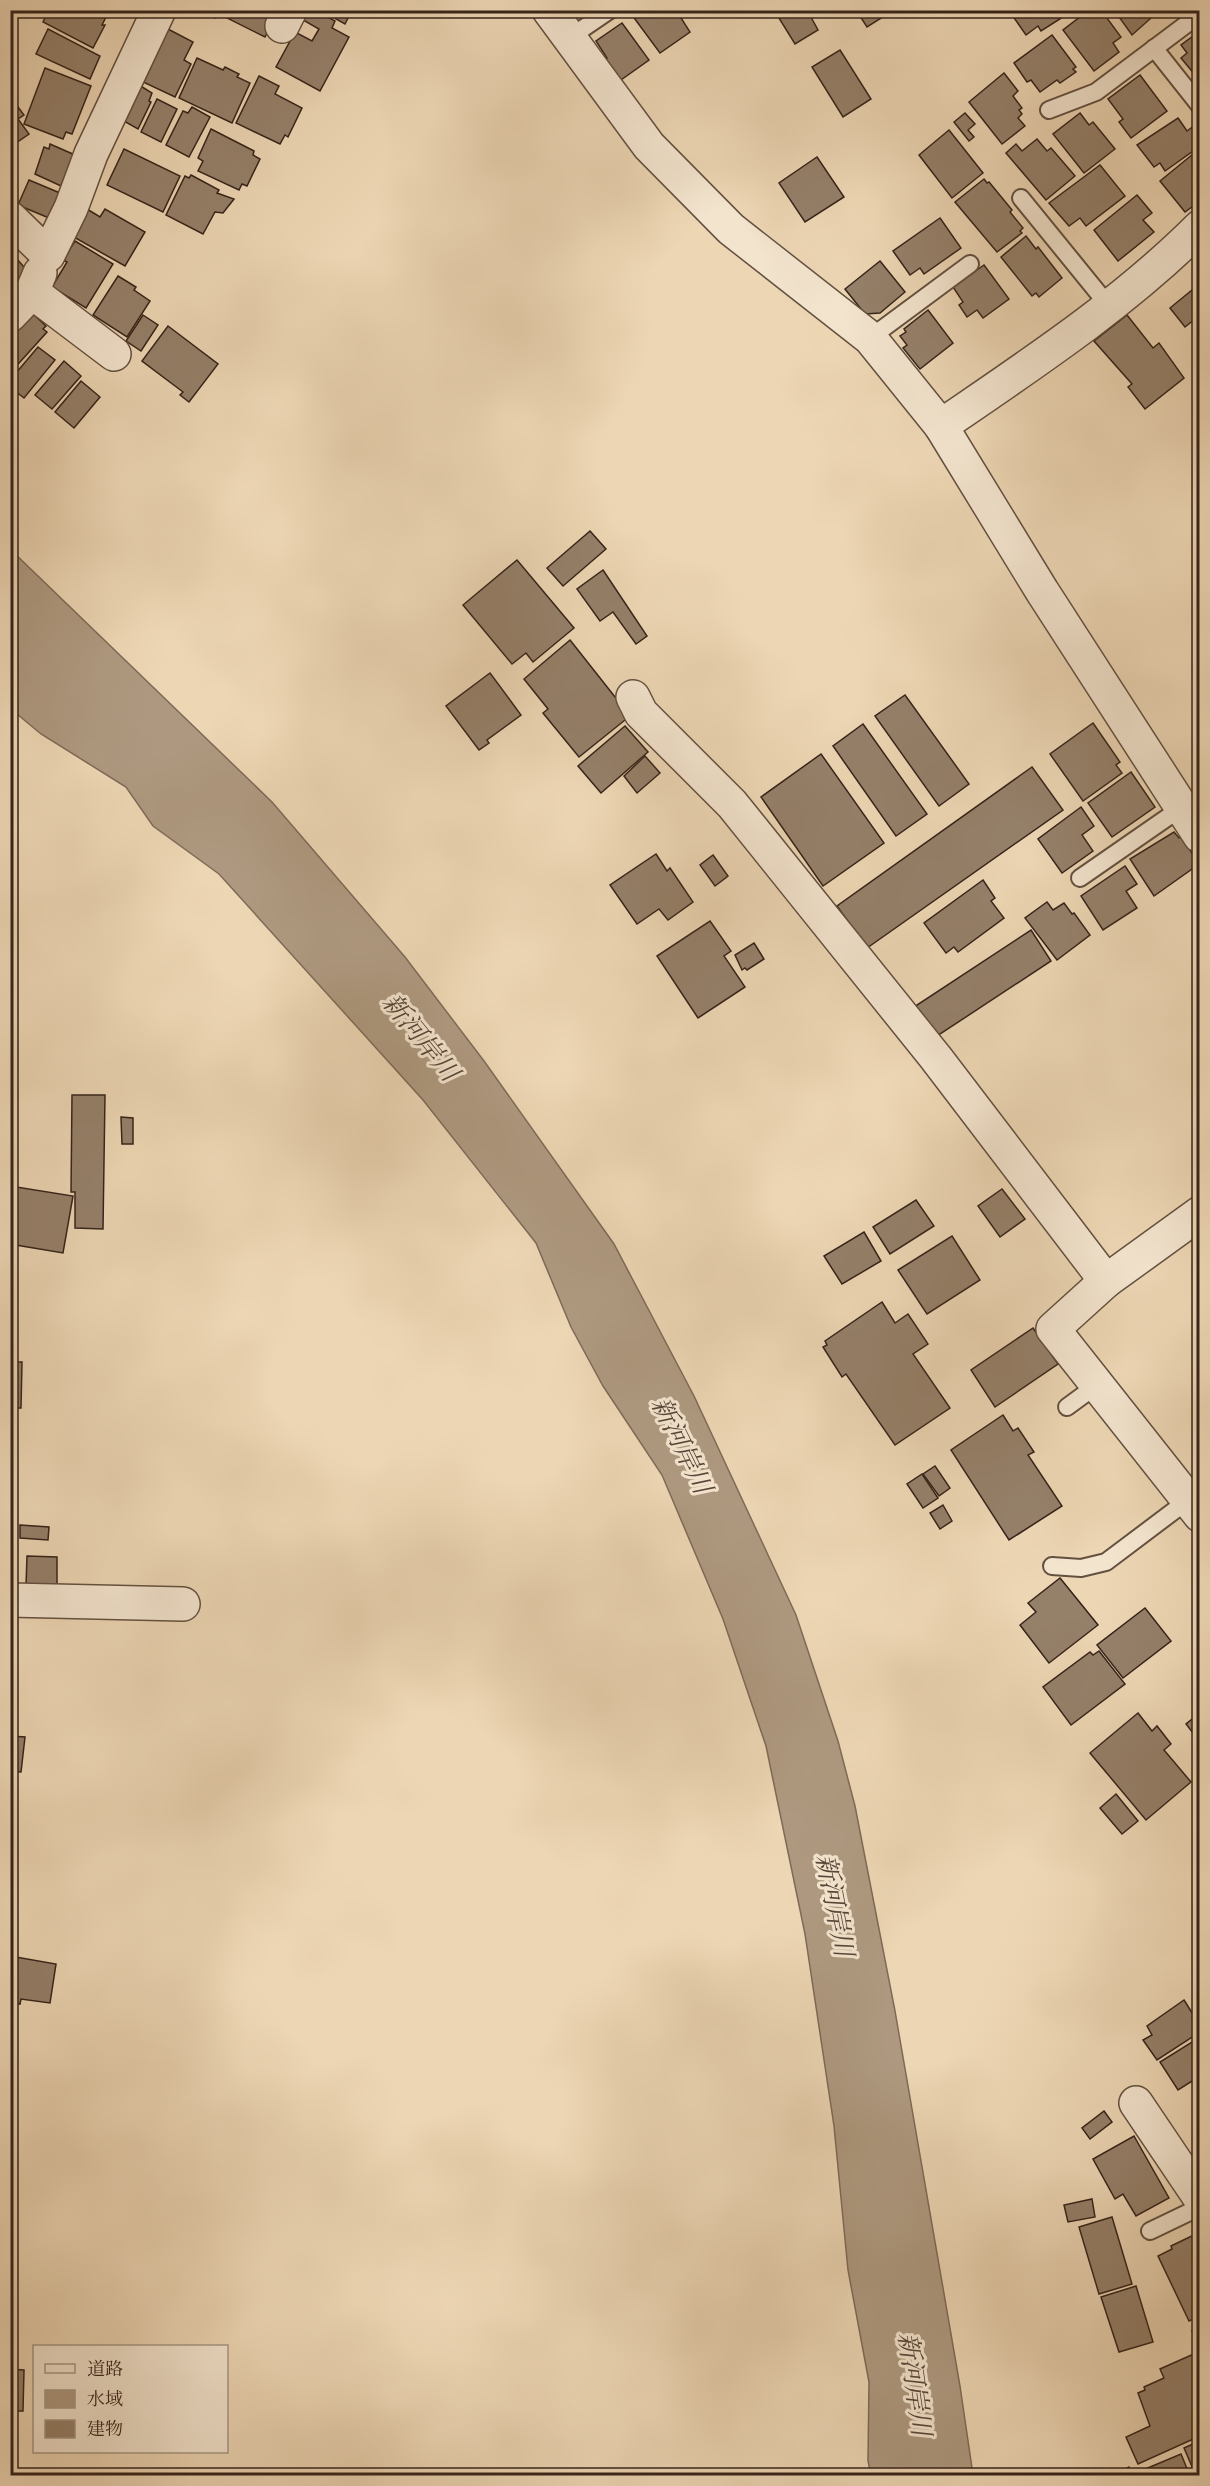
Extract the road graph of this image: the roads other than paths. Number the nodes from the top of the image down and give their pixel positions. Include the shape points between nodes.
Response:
1 (159, 10) edge
2 (549, 10) edge
3 (610, 10) edge
4 (1200, 14) edge
5 (569, 38) junction
6 (1154, 48) junction
7 (1200, 106) edge
8 (1048, 110) dead end
9 (1021, 198) dead end
10 (10, 218) edge
11 (1200, 227) edge
12 (48, 255) junction
13 (970, 264) dead end
14 (21, 304) edge
15 (1108, 305) junction
16 (870, 338) junction
17 (114, 354) dead end
18 (941, 426) junction
19 (633, 697) dead end
20 (1181, 808) junction
21 (1200, 836) edge
22 (1080, 879) dead end
23 (1200, 1213) edge
24 (1106, 1281) junction
25 (1097, 1385) junction
26 (1067, 1407) dead end
27 (1193, 1508) edge
28 (1052, 1566) dead end
29 (10, 1600) edge
30 (183, 1604) dead end
31 (1136, 2103) dead end
32 (1200, 2198) edge
33 (1200, 2207) edge
34 (1150, 2232) dead end

1 - 12 street via 90,154 71,208
2 - 5 street
3 - 5 lane
4 - 6 lane
5 - 16 street via 650,146 732,229
6 - 7 lane
6 - 8 lane via 1096,92
9 - 15 lane
10 - 12 street
11 - 15 street
12 - 14 street
13 - 16 lane
14 - 17 street
15 - 18 street via 1063,342
16 - 18 street
18 - 20 street
19 - 24 street via 641,713 739,813 936,1058
20 - 21 street
20 - 22 lane
23 - 24 street
24 - 25 street via 1053,1329
25 - 26 lane
25 - 27 street
27 - 28 lane via 1106,1562 1082,1568
29 - 30 street
31 - 32 street
33 - 34 lane

